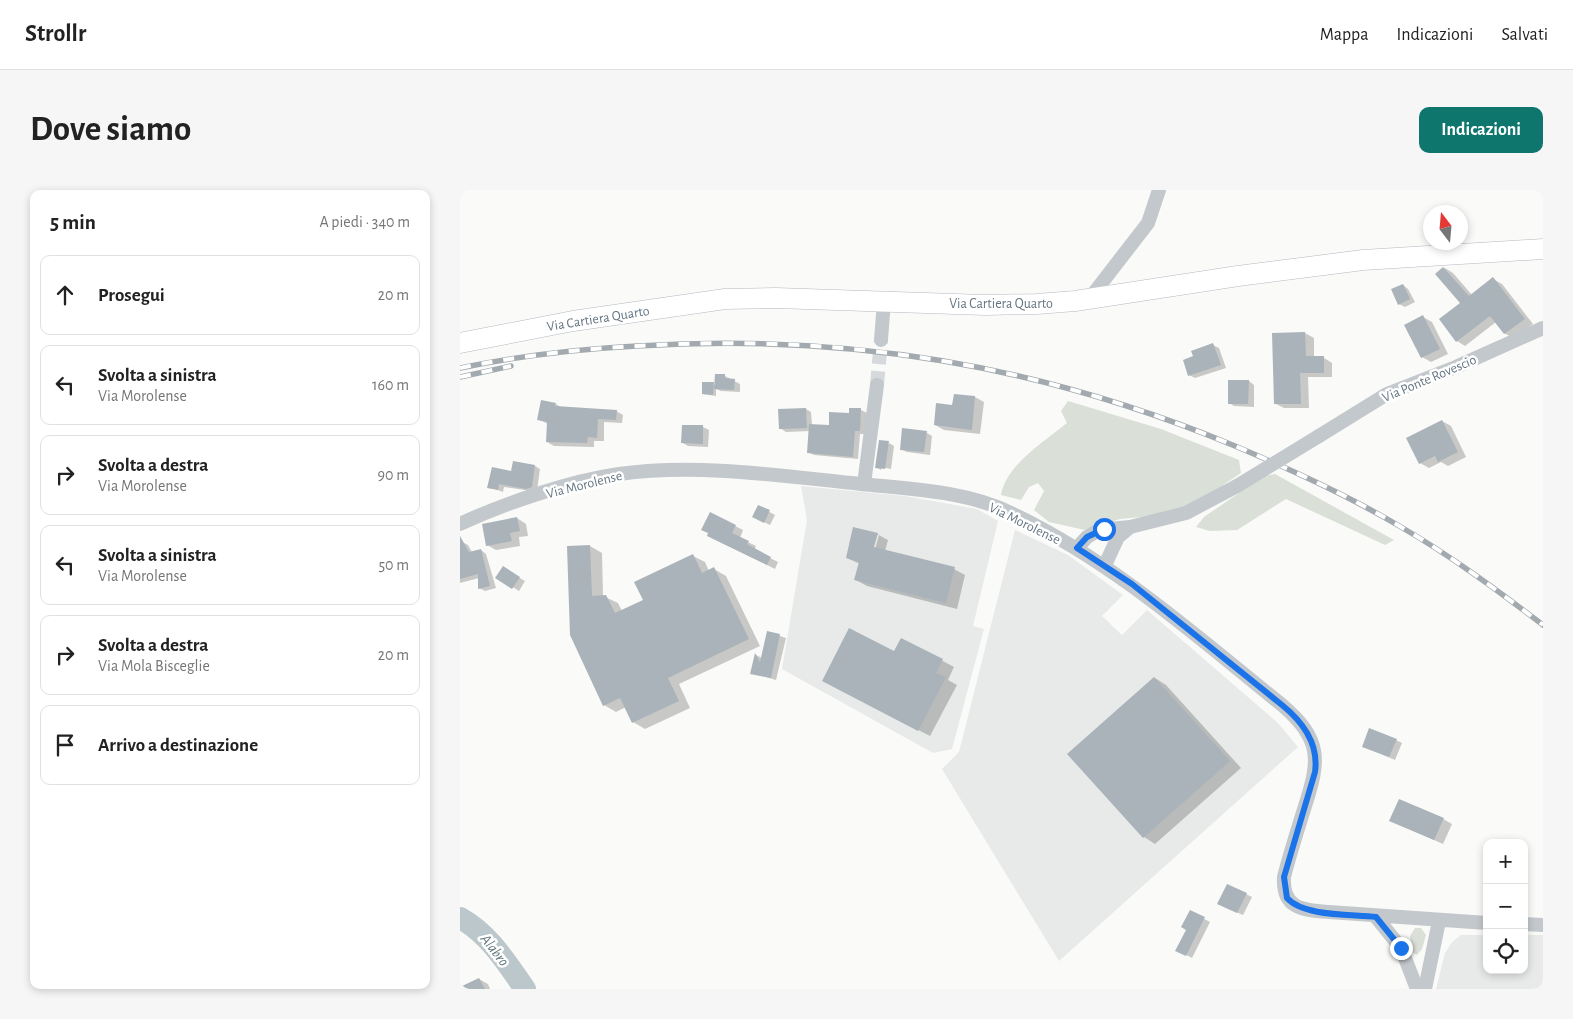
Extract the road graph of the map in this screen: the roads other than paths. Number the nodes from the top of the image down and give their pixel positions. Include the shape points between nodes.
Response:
1 (1159, 190) edge
2 (1543, 249) edge
3 (1090, 298) junction
4 (884, 301) junction
5 (1543, 328) edge
6 (881, 340) tunnel mouth
7 (460, 343) edge
8 (876, 385) tunnel mouth
9 (864, 484) junction
10 (460, 524) edge
11 (1130, 527) junction
12 (1077, 548) junction
13 (1105, 565) junction
14 (1376, 917) junction
15 (1439, 921) junction
16 (1483, 923) edge
17 (1528, 924) edge
18 (1543, 925) edge
19 (1417, 989) edge
20 (1425, 989) edge

1 - 3 street via 1148,223
2 - 3 street, Via Cartiera Quarto via 1354,261
3 - 4 street, Via Cartiera Quarto via 1017,305
4 - 6 street
4 - 7 street, Via Cartiera Quarto via 756,298 710,301 616,314
5 - 11 street, Via Ponte Rovescio, bridge via 1387,394 1193,510
8 - 9 street
9 - 10 street, Via Morolense via 714,472 641,472 586,481
9 - 12 street, Via Morolense via 981,502 1012,513
11 - 12 street via 1095,532
11 - 13 street via 1118,537
12 - 13 street, Via Morolense
13 - 14 street, Via Morolense via 1298,719 1315,753 1316,768 1284,877 1287,898 1297,907 1310,910
14 - 15 street, Via Morolense
14 - 19 street via 1401,948
15 - 16 street, Via Morolense
15 - 20 street
17 - 18 street

